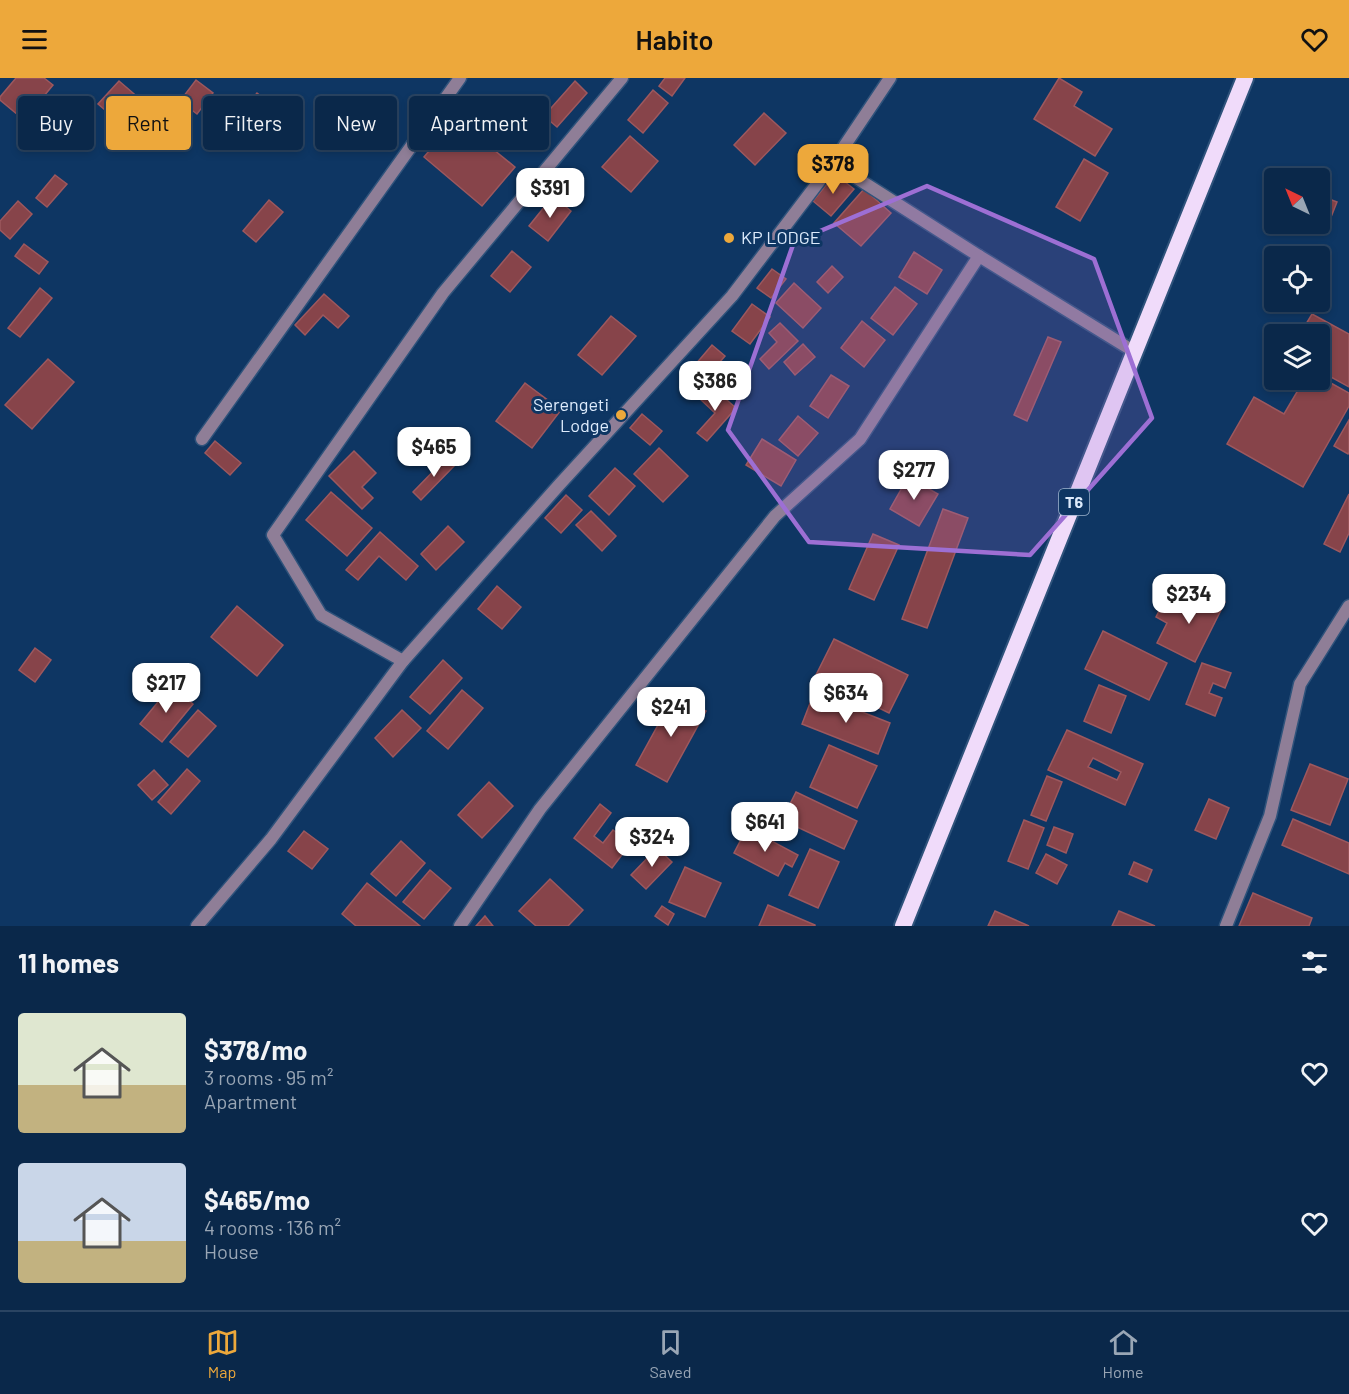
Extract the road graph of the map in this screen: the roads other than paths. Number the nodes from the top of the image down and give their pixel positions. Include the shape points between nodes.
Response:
1 (460, 78) edge
2 (622, 78) edge
3 (890, 78) edge
4 (1245, 78) edge
5 (833, 163) junction
6 (979, 256) junction
7 (1135, 352) junction
8 (202, 439) dead end
9 (1349, 606) edge
10 (403, 661) junction
11 (198, 926) edge
12 (460, 926) edge
13 (903, 926) edge
14 (1226, 926) edge

1 - 8 street
2 - 10 street via 443,293 273,535 321,615
3 - 5 street
4 - 7 highway, T6
5 - 6 street
5 - 10 street via 732,296
6 - 7 street
6 - 12 street via 860,440 775,516 540,809
7 - 13 highway, T6
9 - 14 street via 1300,684 1270,816
10 - 11 street via 271,839

